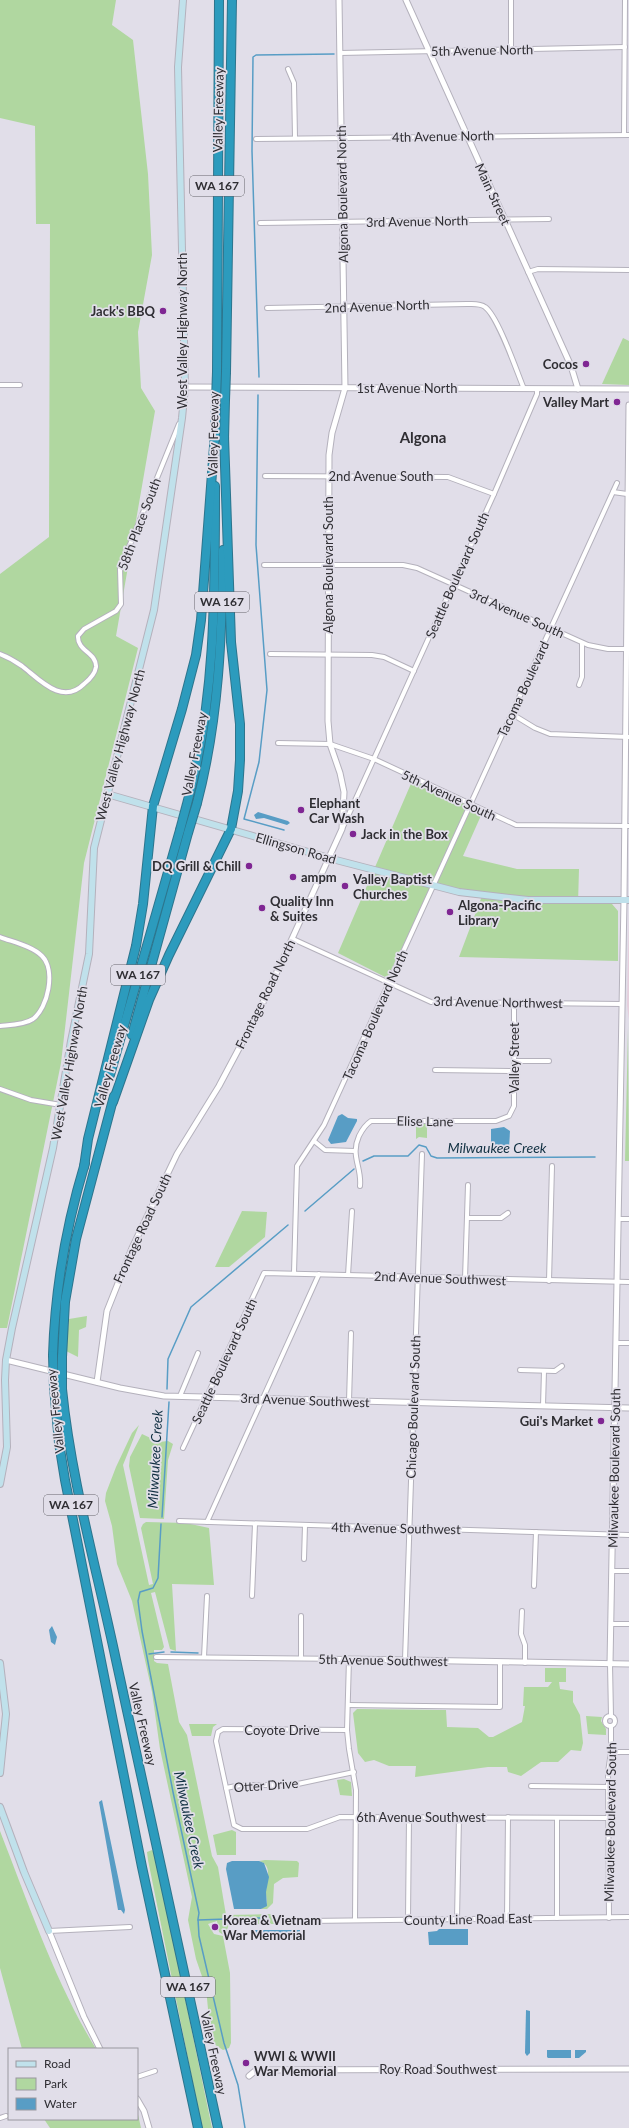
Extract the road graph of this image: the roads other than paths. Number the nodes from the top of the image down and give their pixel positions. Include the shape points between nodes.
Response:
1 (183, 0) edge
2 (219, 0) edge
3 (232, 0) edge
4 (339, 0) edge
5 (406, 0) edge
6 (511, 0) edge
7 (625, 0) edge
8 (625, 47) junction
9 (511, 49) junction
10 (429, 50) junction
11 (340, 53) junction
12 (288, 69) dead end
13 (627, 135) edge
14 (466, 136) junction
15 (295, 138) junction
16 (341, 138) junction
17 (256, 139) dead end
18 (549, 219) dead end
19 (505, 220) junction
20 (342, 222) junction
21 (260, 223) dead end
22 (629, 270) edge
23 (528, 272) junction
24 (267, 308) dead end
25 (343, 308) junction
26 (0, 385) edge
27 (20, 385) dead end
28 (185, 387) junction
29 (345, 388) junction
30 (524, 389) junction
31 (537, 389) junction
32 (578, 389) junction
33 (629, 389) edge
34 (629, 405) edge
35 (182, 418) junction
36 (215, 433) junction
37 (224, 436) junction
38 (629, 443) edge
39 (265, 476) dead end
40 (329, 476) junction
41 (617, 483) dead end
42 (613, 492) junction
43 (494, 494) junction
44 (628, 495) edge
45 (264, 565) dead end
46 (328, 565) junction
47 (628, 570) edge
48 (453, 584) junction
49 (552, 628) junction
50 (582, 643) junction
51 (628, 649) edge
52 (0, 654) edge
53 (270, 654) dead end
54 (328, 655) junction
55 (414, 671) junction
56 (578, 685) dead end
57 (512, 714) junction
58 (627, 737) edge
59 (278, 743) dead end
60 (330, 744) junction
61 (374, 759) junction
62 (107, 794) junction
63 (469, 804) junction
64 (153, 806) junction
65 (627, 826) edge
66 (231, 829) junction
67 (342, 829) junction
68 (184, 832) junction
69 (330, 858) junction
70 (433, 886) junction
71 (626, 900) edge
72 (0, 937) edge
73 (293, 939) junction
74 (389, 983) junction
75 (514, 1003) junction
76 (622, 1004) junction
77 (0, 1026) edge
78 (514, 1061) junction
79 (549, 1061) dead end
80 (435, 1070) dead end
81 (514, 1071) junction
82 (219, 1086) joint
83 (0, 1088) edge
84 (113, 1102) junction
85 (61, 1105) junction
86 (512, 1113) joint
87 (314, 1142) junction
88 (355, 1151) junction
89 (422, 1154) dead end
90 (552, 1166) dead end
91 (84, 1168) junction
92 (468, 1185) dead end
93 (360, 1186) dead end
94 (352, 1211) dead end
95 (508, 1214) dead end
96 (467, 1218) junction
97 (618, 1219) junction
98 (629, 1219) edge
99 (264, 1273) joint
100 (294, 1273) junction
101 (320, 1274) junction
102 (348, 1275) junction
103 (417, 1277) junction
104 (465, 1279) junction
105 (549, 1281) junction
106 (617, 1282) junction
107 (629, 1282) edge
108 (351, 1333) dead end
109 (616, 1343) junction
110 (629, 1343) edge
111 (198, 1352) dead end
112 (57, 1356) junction
113 (3, 1359) edge
114 (562, 1366) dead end
115 (520, 1370) dead end
116 (544, 1371) junction
117 (97, 1382) junction
118 (58, 1388) junction
119 (180, 1396) junction
120 (207, 1396) junction
121 (263, 1398) junction
122 (349, 1401) junction
123 (413, 1403) junction
124 (542, 1406) junction
125 (614, 1408) junction
126 (629, 1408) edge
127 (183, 1448) dead end
128 (0, 1484) edge
129 (179, 1521) dead end
130 (207, 1522) junction
131 (255, 1524) junction
132 (305, 1525) junction
133 (408, 1528) junction
134 (536, 1532) junction
135 (613, 1535) junction
136 (629, 1536) edge
137 (304, 1559) dead end
138 (612, 1571) junction
139 (629, 1571) edge
140 (534, 1586) dead end
141 (207, 1596) dead end
142 (252, 1596) dead end
143 (522, 1612) dead end
144 (302, 1616) dead end
145 (611, 1624) junction
146 (629, 1624) edge
147 (156, 1657) dead end
148 (204, 1657) junction
149 (301, 1658) junction
150 (349, 1659) junction
151 (405, 1660) junction
152 (500, 1662) junction
153 (0, 1663) edge
154 (525, 1663) junction
155 (610, 1664) junction
156 (629, 1664) edge
157 (348, 1705) junction
158 (347, 1730) junction
159 (611, 1752) junction
160 (629, 1752) edge
161 (354, 1772) junction
162 (0, 1773) edge
163 (531, 1786) dead end
164 (608, 1787) junction
165 (226, 1788) junction
166 (0, 1807) edge
167 (356, 1817) junction
168 (409, 1817) junction
169 (459, 1817) junction
170 (508, 1817) junction
171 (557, 1818) junction
172 (608, 1818) junction
173 (629, 1917) edge
174 (457, 1918) junction
175 (507, 1918) junction
176 (557, 1918) junction
177 (609, 1918) junction
178 (408, 1919) junction
179 (355, 1920) junction
180 (308, 1921) dead end
181 (130, 1928) dead end
182 (49, 1931) junction
183 (189, 1992) junction
184 (171, 2001) junction
185 (100, 2048) edge
186 (629, 2069) edge
187 (155, 2071) dead end
188 (249, 2076) dead end
189 (138, 2077) edge
190 (138, 2101) edge
191 (6, 2116) dead end
192 (0, 2118) edge
193 (148, 2128) edge
194 (194, 2128) edge
195 (198, 2128) edge
196 (218, 2128) edge
197 (223, 2128) edge

1 - 28 main road, West Valley Highway North via 178,67
2 - 36 highway, Valley Freeway / WA 167, bridge
3 - 37 highway, Valley Freeway / WA 167, bridge
4 - 11 street, Algona Boulevard North
5 - 10 street, Main Street
6 - 9 street
7 - 8 street
8 - 9 street, 5th Avenue North
8 - 13 street
9 - 10 street, 5th Avenue North
10 - 11 street, 5th Avenue North
10 - 14 street, Main Street
11 - 16 street, Algona Boulevard North
12 - 15 street via 294,83
13 - 14 street, 4th Avenue North
14 - 16 street, 4th Avenue North
14 - 19 street, Main Street
15 - 16 street, 4th Avenue North
15 - 17 street, 4th Avenue North
16 - 20 street, Algona Boulevard North
18 - 19 street, 3rd Avenue North
19 - 20 street, 3rd Avenue North
19 - 23 street, Main Street
20 - 21 street, 3rd Avenue North
20 - 25 street, Algona Boulevard North
22 - 23 street via 538,269
23 - 32 street, Main Street via 571,366
24 - 25 street, 2nd Avenue North
25 - 29 street, Algona Boulevard North
25 - 30 street, 2nd Avenue North via 467,304 486,307 497,324
26 - 27 street
28 - 29 street, 1st Avenue North
28 - 35 main road, West Valley Highway North
29 - 30 street, 1st Avenue North
29 - 40 street, Algona Boulevard South via 332,433
30 - 31 street, 1st Avenue North
31 - 32 street, 1st Avenue North
31 - 43 street, Seattle Boulevard South
32 - 33 street, 1st Avenue North
34 - 38 street
35 - 52 street, 58th Place South via 120,569 121,594 118,608 84,629 78,636 80,646 95,662 96,667 91,677 76,691 60,692 48,687 14,660
35 - 62 main road, West Valley Highway North via 154,610
36 - 64 highway via 196,655
36 - 68 highway, Valley Freeway / WA 167, bridge via 211,666 203,733 188,800
37 - 66 highway via 231,642 240,724 238,791
37 - 68 highway, Valley Freeway / WA 167, bridge via 218,684 209,754 197,803
38 - 44 street
39 - 40 street, 2nd Avenue South
40 - 43 street, 2nd Avenue South via 448,477
40 - 46 street, Algona Boulevard South
41 - 42 street, Tacoma Boulevard
42 - 44 street
42 - 49 street, Tacoma Boulevard
43 - 48 street, Seattle Boulevard South
44 - 47 street
45 - 46 street, 3rd Avenue South
46 - 48 street, 3rd Avenue South via 410,566
46 - 54 street, Algona Boulevard South
47 - 51 street
48 - 49 street, 3rd Avenue South
48 - 55 street, Seattle Boulevard South
49 - 50 street, 3rd Avenue South
49 - 57 street, Tacoma Boulevard
50 - 51 street, 3rd Avenue South via 602,649
50 - 56 street via 582,677
51 - 58 street
53 - 54 street
54 - 55 street via 379,656
54 - 60 street, Algona Boulevard South
55 - 61 street, Seattle Boulevard South
57 - 58 street via 550,734
57 - 63 street, Tacoma Boulevard
58 - 65 street
59 - 60 street, 5th Avenue South
60 - 61 street, 5th Avenue South
60 - 67 street, Algona Boulevard South via 344,792
61 - 63 street, 5th Avenue South
61 - 67 street, Seattle Boulevard South
62 - 64 main road, Ellingson Road
62 - 85 main road, West Valley Highway North via 92,859 89,954
63 - 65 street, 5th Avenue South via 504,821 522,826
63 - 70 street, Tacoma Boulevard
64 - 66 main road, Ellingson Road
64 - 91 highway via 136,946 88,1139
65 - 71 street, Milwaukee Boulevard South
66 - 69 main road, Ellingson Road
66 - 84 highway via 149,1000
67 - 69 street, Frontage Road North
68 - 84 highway, Valley Freeway / WA 167
68 - 91 highway, Valley Freeway / WA 167
69 - 70 main road, Ellingson Road
69 - 73 street, Frontage Road North
70 - 71 main road, Ellingson Road via 475,895 528,900
70 - 74 street, Tacoma Boulevard North
71 - 76 street, Milwaukee Boulevard South
72 - 77 street via 33,950 43,957 47,967 48,991 43,1006 33,1018 17,1024
73 - 74 street, 3rd Avenue Northwest
73 - 82 street, Frontage Road North
74 - 75 street, 3rd Avenue Northwest via 431,1002
74 - 87 street, Tacoma Boulevard North via 324,1126
75 - 76 street, 3rd Avenue Northwest
75 - 78 street, Valley Street
76 - 97 street, Milwaukee Boulevard South
78 - 79 street
78 - 81 street, Valley Street
80 - 81 street
81 - 86 street, Valley Street
82 - 117 street, Frontage Road South via 166,1175 117,1282 107,1311
83 - 85 street via 31,1100
84 - 112 highway, Valley Freeway / WA 167 via 76,1238
85 - 113 main road, West Valley Highway North via 51,1159
86 - 88 street, Elise Lane via 505,1119 496,1121 375,1120 367,1123
87 - 88 street via 325,1150
87 - 100 street, Tacoma Boulevard North via 297,1166
88 - 93 street
89 - 103 street, Chicago Boulevard South
90 - 105 street
91 - 112 highway, Valley Freeway / WA 167 via 59,1276
92 - 96 street
94 - 102 street
95 - 96 street via 501,1218
96 - 104 street
97 - 98 street
97 - 106 street, Milwaukee Boulevard South
99 - 100 street, 2nd Avenue Southwest
99 - 120 street, Seattle Boulevard South
100 - 101 street, 2nd Avenue Southwest
101 - 102 street, 2nd Avenue Southwest
101 - 121 street
102 - 103 street, 2nd Avenue Southwest
103 - 104 street, 2nd Avenue Southwest
103 - 123 street, Chicago Boulevard South
104 - 105 street, 2nd Avenue Southwest
105 - 106 street, 2nd Avenue Southwest
106 - 107 street, 2nd Avenue Southwest
106 - 109 street, Milwaukee Boulevard South
108 - 122 street
109 - 110 street
109 - 125 street, Milwaukee Boulevard South
111 - 119 street
112 - 118 highway, Valley Freeway / WA 167, bridge
113 - 117 street, 3rd Avenue Southwest
113 - 128 main road, West Valley Highway North via 7,1447
114 - 116 street via 555,1371
115 - 116 street
116 - 124 street
117 - 119 street, 3rd Avenue Southwest via 145,1393
118 - 183 highway, Valley Freeway / WA 167
118 - 184 highway, Valley Freeway / WA 167 via 59,1443 65,1480
119 - 120 street, 3rd Avenue Southwest
120 - 121 street, 3rd Avenue Southwest
120 - 127 street, Seattle Boulevard South
121 - 122 street, 3rd Avenue Southwest
121 - 130 street
122 - 123 street, 3rd Avenue Southwest
123 - 124 street, 3rd Avenue Southwest
123 - 133 street, Chicago Boulevard South
124 - 125 street, 3rd Avenue Southwest
125 - 126 street, 3rd Avenue Southwest
125 - 135 street, Milwaukee Boulevard South
129 - 130 street, 4th Avenue Southwest
130 - 131 street, 4th Avenue Southwest
131 - 132 street, 4th Avenue Southwest
131 - 142 street
132 - 133 street, 4th Avenue Southwest
132 - 137 street
133 - 134 street, 4th Avenue Southwest
133 - 151 street, Chicago Boulevard South
134 - 135 street, 4th Avenue Southwest
134 - 140 street
135 - 136 street, 4th Avenue Southwest
135 - 138 street, Milwaukee Boulevard South
138 - 139 street
138 - 145 street, Milwaukee Boulevard South
141 - 148 street
143 - 154 street via 521,1634 525,1645
144 - 149 street
145 - 146 street
145 - 155 street, Milwaukee Boulevard South
147 - 148 street, 5th Avenue Southwest
148 - 149 street, 5th Avenue Southwest
149 - 150 street, 5th Avenue Southwest
150 - 151 street, 5th Avenue Southwest
150 - 157 street
151 - 152 street, 5th Avenue Southwest
152 - 154 street, 5th Avenue Southwest
152 - 157 street via 500,1707
153 - 162 main road via 6,1714
154 - 155 street, 5th Avenue Southwest
155 - 156 street, 5th Avenue Southwest
155 - 159 street, Milwaukee Boulevard South via 610,1716 606,1722 611,1726
157 - 158 street
158 - 161 street
158 - 165 street, Coyote Drive via 223,1729 218,1732 216,1740
159 - 160 street
159 - 164 street, Milwaukee Boulevard South
161 - 165 street, Otter Drive via 293,1785 241,1785
161 - 167 street
163 - 164 street
164 - 172 street, Milwaukee Boulevard South
165 - 167 street, 6th Avenue Southwest via 233,1822 237,1828 307,1829 335,1818
166 - 182 main road
167 - 168 street, 6th Avenue Southwest
167 - 179 street
168 - 169 street, 6th Avenue Southwest
168 - 178 street
169 - 170 street, 6th Avenue Southwest
169 - 174 street
170 - 171 street, 6th Avenue Southwest
170 - 175 street
171 - 172 street, 6th Avenue Southwest
171 - 176 street
172 - 177 street, Milwaukee Boulevard South
173 - 177 street, County Line Road East
174 - 175 street, County Line Road East
174 - 178 street, County Line Road East
175 - 176 street, County Line Road East
176 - 177 street, County Line Road East
178 - 179 street, County Line Road East
179 - 180 street, County Line Road East
181 - 182 street
182 - 185 street
183 - 196 highway, Valley Freeway / WA 167
183 - 197 highway via 198,2019
184 - 194 highway
184 - 195 highway, Valley Freeway / WA 167
186 - 188 street, Roy Road Southwest via 261,2070
187 - 189 street
190 - 193 street via 144,2111
191 - 192 street

